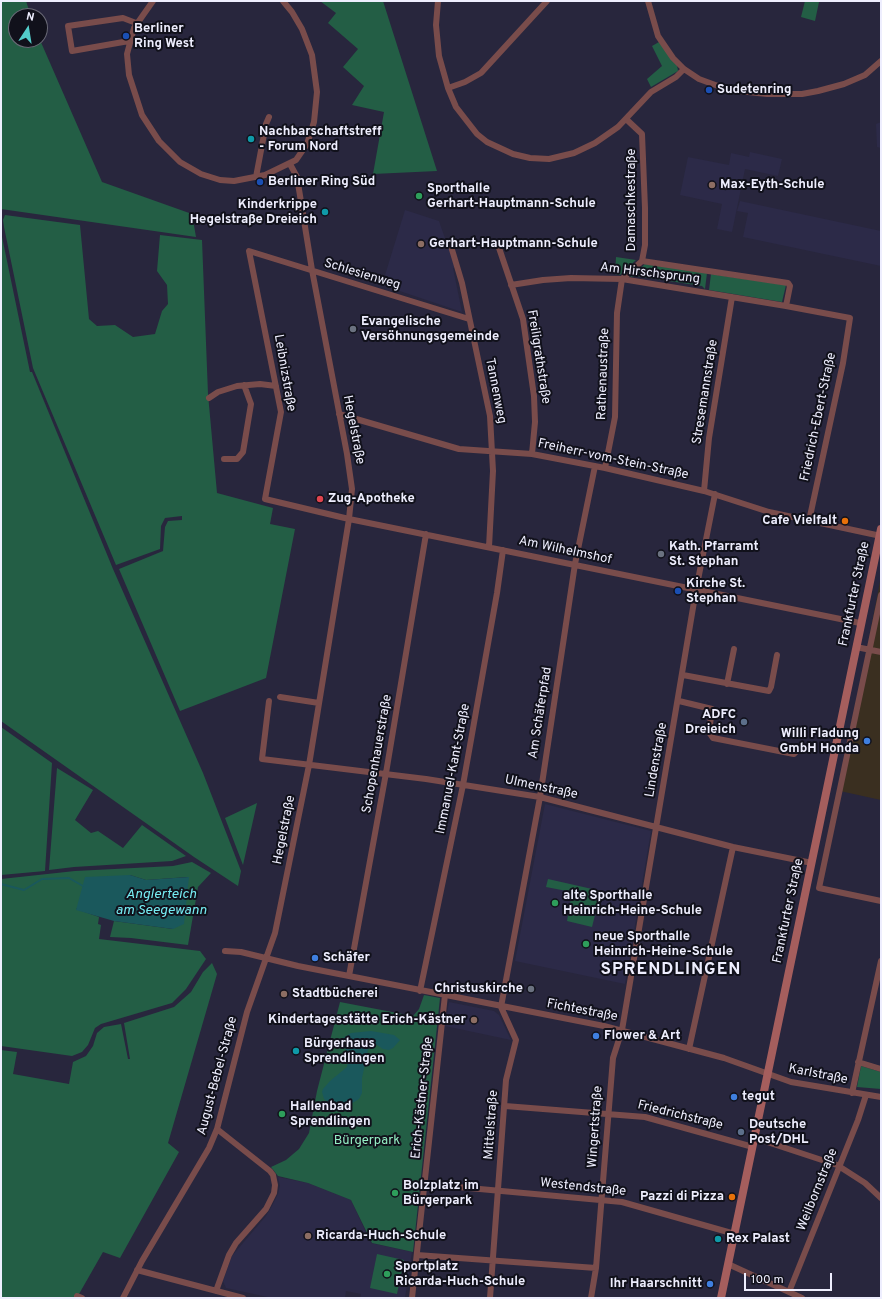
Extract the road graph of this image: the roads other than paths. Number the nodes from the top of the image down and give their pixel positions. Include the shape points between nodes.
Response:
1 (153, 1) edge
2 (283, 1) edge
3 (438, 1) edge
4 (547, 1) edge
5 (648, 1) edge
6 (136, 23) junction
7 (129, 41) junction
8 (881, 61) edge
9 (684, 69) junction
10 (448, 88) junction
11 (269, 117) dead end
12 (626, 119) junction
13 (290, 164) junction
14 (256, 177) junction
15 (497, 242) dead end
16 (450, 243) dead end
17 (249, 251) joint
18 (642, 261) junction
19 (312, 270) junction
20 (622, 279) junction
21 (511, 285) junction
22 (732, 297) junction
23 (786, 306) junction
24 (850, 318) joint
25 (469, 319) junction
26 (244, 385) junction
27 (276, 386) junction
28 (209, 398) dead end
29 (339, 414) junction
30 (492, 450) junction
31 (532, 454) junction
32 (224, 459) dead end
33 (595, 466) junction
34 (605, 468) junction
35 (704, 490) junction
36 (715, 494) junction
37 (265, 499) joint
38 (349, 519) junction
39 (809, 521) junction
40 (426, 534) junction
41 (881, 534) edge
42 (489, 547) junction
43 (503, 550) junction
44 (575, 564) junction
45 (696, 590) junction
46 (881, 596) edge
47 (860, 624) junction
48 (856, 647) junction
49 (734, 649) dead end
50 (870, 650) junction
51 (881, 652) edge
52 (777, 655) dead end
53 (683, 675) junction
54 (727, 684) junction
55 (280, 697) dead end
56 (269, 701) dead end
57 (679, 701) junction
58 (319, 703) junction
59 (796, 752) dead end
60 (309, 765) junction
61 (386, 773) junction
62 (463, 784) junction
63 (540, 797) junction
64 (657, 827) junction
65 (733, 847) junction
66 (812, 863) junction
67 (881, 901) edge
68 (225, 952) dead end
69 (265, 959) junction
70 (881, 961) edge
71 (349, 976) junction
72 (420, 991) junction
73 (445, 995) junction
74 (501, 1006) junction
75 (622, 1030) junction
76 (689, 1049) junction
77 (858, 1062) junction
78 (881, 1069) edge
79 (767, 1073) junction
80 (852, 1093) junction
81 (866, 1095) junction
82 (881, 1097) edge
83 (505, 1106) junction
84 (608, 1113) junction
85 (217, 1129) junction
86 (754, 1142) junction
87 (839, 1167) junction
88 (425, 1184) junction
89 (499, 1190) junction
90 (881, 1198) edge
91 (601, 1200) junction
92 (735, 1234) junction
93 (417, 1255) junction
94 (493, 1260) junction
95 (728, 1264) junction
96 (596, 1268) junction
97 (137, 1270) junction
98 (216, 1291) junction
99 (789, 1292) junction
100 (123, 1298) edge
101 (243, 1298) edge
102 (412, 1298) edge
103 (490, 1298) edge
104 (591, 1298) edge
105 (721, 1298) edge
106 (802, 1298) edge

1 - 6 street
2 - 13 street via 295,16 307,39 317,88 316,113 311,134 299,157
3 - 10 street via 438,44
4 - 10 street via 481,73
5 - 9 street via 660,39
6 - 7 street
6 - 7 street via 123,18 68,26 72,51
7 - 14 street via 127,65 134,96 152,133 166,149 180,162 209,177 234,181
8 - 9 street via 866,74 853,80 832,88 802,94 729,90 706,83
9 - 12 street via 651,92
10 - 12 street via 461,115 477,134 498,148 525,158 549,159 574,153 604,138
11 - 14 street
12 - 18 street, Damaschkestraße via 642,134 645,208
13 - 14 street
13 - 19 street, Hegelstraße via 297,177
15 - 21 street, Freiligrathstraße
16 - 25 street, Tannenweg
17 - 19 street, Schlesienweg
17 - 27 street, Leibnizstraße
18 - 20 street, Damaschkestraße
18 - 23 street, Am Hirschsprung via 788,283 790,286
19 - 25 street, Schlesienweg
19 - 29 street, Hegelstraße
20 - 21 street, Am Hirschsprung via 571,278
20 - 22 street, Am Hirschsprung
20 - 34 street, Rathenaustraße via 617,312 615,421
21 - 31 street, Freiligrathstraße via 522,320 534,396
22 - 23 street, Am Hirschsprung
22 - 35 street, Stresemannstraße via 709,438
23 - 24 street, Am Hirschsprung
24 - 39 street, Friedrich-Ebert-Straße via 843,364
25 - 30 street, Tannenweg via 490,416
26 - 27 street
26 - 28 street via 230,388
26 - 32 street via 251,404 243,452 237,459
27 - 37 street, Leibnizstraße via 281,415
29 - 30 street, Freiherr-vom-Stein-Straße via 459,449
29 - 38 street, Hegelstraße via 352,489
30 - 31 street, Freiherr-vom-Stein-Straße
30 - 42 street, Tannenweg
31 - 33 street, Freiherr-vom-Stein-Straße
33 - 34 street, Freiherr-vom-Stein-Straße
33 - 44 street, Am Schäferpfad
34 - 35 street, Freiherr-vom-Stein-Straße
35 - 36 street, Freiherr-vom-Stein-Straße
36 - 39 street, Freiherr-vom-Stein-Straße via 758,509
36 - 45 street, Lindenstraße
37 - 38 street, Am Wilhelmshof
38 - 40 street, Am Wilhelmshof
38 - 58 street, Hegelstraße
39 - 41 street, Freiherr-vom-Stein-Straße
40 - 42 street, Am Wilhelmshof
40 - 61 street, Schopenhauerstraße
41 - 47 street, Frankfurter Straße
42 - 43 street, Am Wilhelmshof
43 - 44 street, Am Wilhelmshof
43 - 62 street, Immanuel-Kant-Straße
44 - 45 street, Am Wilhelmshof
44 - 63 street, Am Schäferpfad
45 - 47 street, Am Wilhelmshof
45 - 53 street, Lindenstraße
46 - 50 street, Frankfurter Straße
47 - 48 street, Frankfurter Straße
48 - 50 street
48 - 66 street, Frankfurter Straße
49 - 54 street
50 - 51 street
50 - 67 street, Frankfurter Straße via 819,888
52 - 54 street via 768,691
53 - 54 street
53 - 57 street, Lindenstraße
55 - 58 street
56 - 60 street, Ulmenstraße via 262,759
57 - 59 street via 712,709 709,732 713,738 794,754
57 - 64 street, Lindenstraße
58 - 60 street, Hegelstraße
60 - 61 street, Ulmenstraße
60 - 69 street, Hegelstraße via 277,926
61 - 62 street, Ulmenstraße
61 - 71 street, Schopenhauerstraße
62 - 63 street, Ulmenstraße
62 - 72 street, Immanuel-Kant-Straße
63 - 64 street, Ulmenstraße
63 - 74 street, Am Schäferpfad
64 - 65 street, Ulmenstraße
64 - 75 street, Lindenstraße
65 - 66 street, Ulmenstraße
65 - 76 street
66 - 79 street, Frankfurter Straße
68 - 69 street, Fichtestraße via 241,952
69 - 71 street, Fichtestraße
69 - 85 street, August-Bebel-Straße via 244,1025
70 - 77 street
71 - 72 street, Fichtestraße
72 - 73 street, Fichtestraße
73 - 74 street, Fichtestraße
73 - 88 street, Erich-Kästner-Straße
74 - 75 street, Fichtestraße
74 - 83 street, Mittelstraße via 516,1040 507,1075
75 - 76 street, Fichtestraße
75 - 84 street, Wingertstraße via 613,1058
76 - 79 street, Fichtestraße
77 - 78 street
77 - 80 street
79 - 80 street, Karlstraße via 791,1082
79 - 86 street, Frankfurter Straße
80 - 81 street, Karlstraße
81 - 82 street, Karlstraße
81 - 87 street, Weilbornstraße
83 - 84 street, Friedrichstraße
83 - 89 street, Mittelstraße
84 - 86 street, Friedrichstraße via 651,1118
84 - 91 street, Wingertstraße
85 - 97 street, August-Bebel-Straße via 200,1165
85 - 98 street via 267,1168 273,1175 275,1185 266,1209 236,1243 229,1255
86 - 87 street, Friedrichstraße
86 - 92 street, Frankfurter Straße
87 - 90 street, Friedrichstraße via 865,1183
87 - 99 street, Weilbornstraße
88 - 89 street, Westendstraße
88 - 93 street, Erich-Kästner-Straße
89 - 91 street, Westendstraße
89 - 94 street, Mittelstraße
91 - 92 street, Westendstraße via 627,1203
91 - 96 street, Wingertstraße
92 - 95 street, Frankfurter Straße
93 - 94 street
93 - 102 street, Erich-Kästner-Straße
94 - 96 street
94 - 103 street, Mittelstraße
95 - 99 street
95 - 105 street, Frankfurter Straße
96 - 104 street, Wingertstraße
97 - 98 street
97 - 100 street, August-Bebel-Straße
98 - 101 street
99 - 106 street

